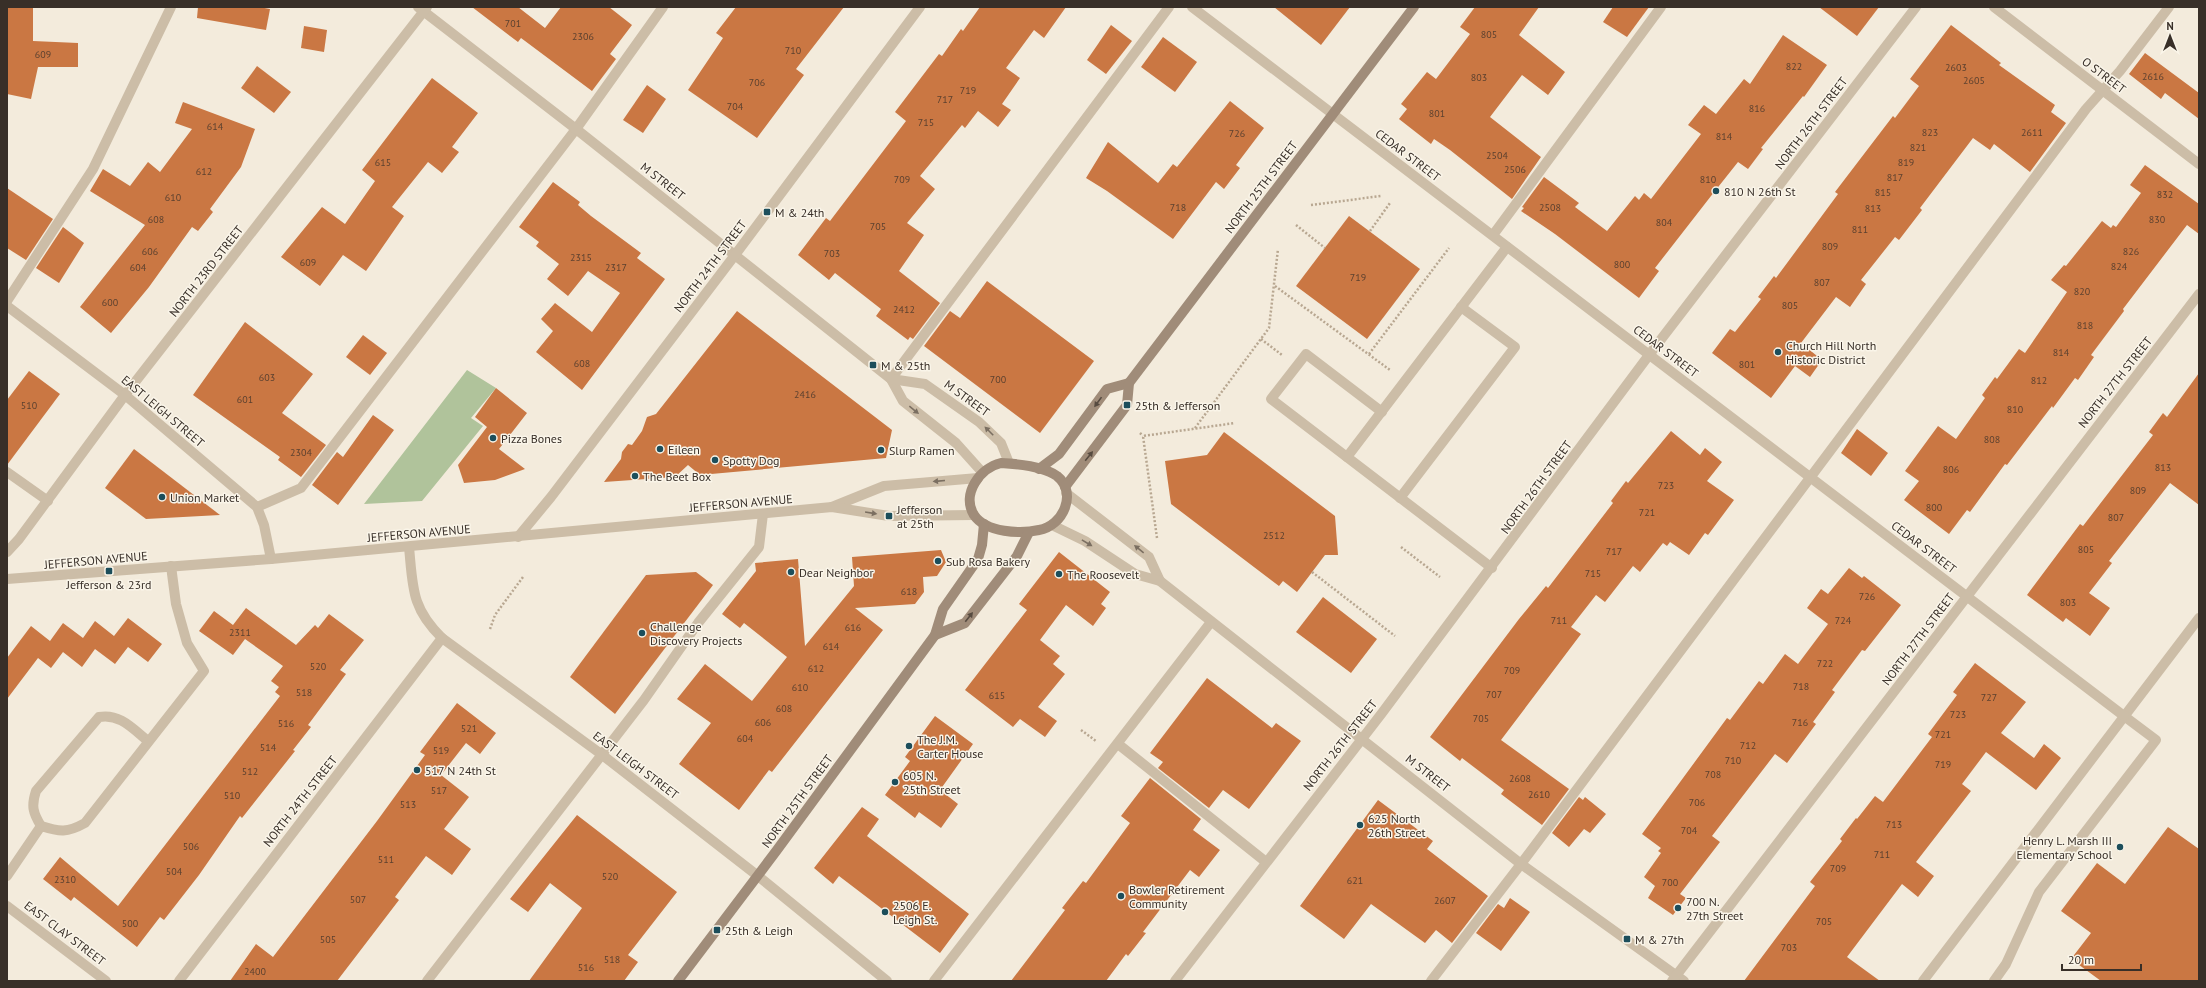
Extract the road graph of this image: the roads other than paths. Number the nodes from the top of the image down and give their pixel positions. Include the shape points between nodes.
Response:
1 (171, 7) edge
2 (663, 7) edge
3 (920, 7) edge
4 (1169, 7) edge
5 (1192, 7) edge
6 (1414, 7) edge
7 (1661, 7) edge
8 (1916, 7) edge
9 (1994, 7) edge
10 (2169, 7) edge
11 (423, 8) edge
12 (2103, 91) junction
13 (1333, 114) junction
14 (576, 129) junction
15 (2199, 164) edge
16 (1493, 235) junction
17 (1507, 247) junction
18 (735, 255) junction
19 (2199, 294) edge
20 (7, 301) edge
21 (7, 306) edge
22 (1461, 307) junction
23 (1649, 355) junction
24 (891, 379) junction
25 (1129, 383) junction
26 (125, 396) junction
27 (1382, 412) junction
28 (1347, 457) junction
29 (1009, 463) junction
30 (1039, 469) junction
31 (7, 472) edge
32 (980, 475) junction
33 (1810, 477) junction
34 (1066, 490) junction
35 (1400, 498) junction
36 (48, 501) junction
37 (257, 507) junction
38 (832, 507) junction
39 (763, 514) junction
40 (974, 515) junction
41 (984, 524) junction
42 (1052, 525) junction
43 (1029, 532) junction
44 (518, 537) junction
45 (409, 547) junction
46 (7, 552) edge
47 (271, 559) junction
48 (171, 566) junction
49 (1492, 568) junction
50 (7, 579) edge
51 (1160, 581) junction
52 (1967, 596) junction
53 (2199, 618) edge
54 (1211, 622) junction
55 (935, 635) junction
56 (442, 638) junction
57 (2124, 716) junction
58 (1362, 738) junction
59 (148, 741) junction
60 (1118, 744) junction
61 (601, 754) junction
62 (41, 826) junction
63 (1266, 862) junction
64 (1521, 864) junction
65 (7, 876) edge
66 (758, 876) junction
67 (7, 906) edge
68 (1677, 979) edge
69 (106, 981) edge
70 (178, 981) edge
71 (427, 981) edge
72 (678, 981) edge
73 (887, 981) edge
74 (934, 981) edge
75 (1175, 981) edge
76 (1431, 981) edge
77 (1923, 981) edge
78 (1994, 981) edge

1 - 20 street via 93,169
2 - 14 street
3 - 18 street, NORTH 24TH STREET
4 - 24 street
5 - 13 street, CEDAR STREET
6 - 13 main road, NORTH 25TH STREET
7 - 16 street
8 - 23 street, NORTH 26TH STREET
9 - 12 street, O STREET
10 - 12 street
11 - 14 street, M STREET
11 - 26 street, NORTH 23RD STREET
12 - 15 street, O STREET
12 - 33 street via 2086,110
13 - 16 street, CEDAR STREET
13 - 25 main road, NORTH 25TH STREET
14 - 18 street, M STREET
14 - 37 street via 301,488
16 - 17 street, CEDAR STREET
17 - 22 street
17 - 23 street, CEDAR STREET
18 - 24 street, M STREET
18 - 44 street, NORTH 24TH STREET
19 - 52 street, NORTH 27TH STREET
21 - 26 street, EAST LEIGH STREET
22 - 27 street
22 - 35 street via 1515,347
23 - 33 street, CEDAR STREET
23 - 49 street, NORTH 26TH STREET
29 -> 24 street, M STREET via 1001,443 979,422 925,384
24 -> 32 street, M STREET via 903,401 956,443
25 -> 30 main road via 1108,389 1059,454
34 -> 25 main road via 1127,405
26 - 36 street, NORTH 23RD STREET
26 - 37 street, EAST LEIGH STREET
27 - 28 street
27 - 28 street via 1306,354 1271,399
28 - 35 street
29 - 30 main road
29 - 32 main road via 993,465
30 - 34 main road via 1057,476
31 - 36 street
32 -> 38 street, JEFFERSON AVENUE via 884,486
32 - 40 main road via 971,495
33 - 52 street, CEDAR STREET
33 - 64 street
34 - 42 main road via 1067,501 1063,513
51 -> 34 street, M STREET via 1149,557
35 - 49 street
36 - 46 street, NORTH 23RD STREET
37 - 47 street, EAST LEIGH STREET via 264,525
38 - 39 street, JEFFERSON AVENUE
38 -> 40 street, JEFFERSON AVENUE via 889,516
39 - 44 street, JEFFERSON AVENUE
39 - 61 street via 758,547
40 - 41 main road
41 - 43 main road via 1006,530
41 - 55 main road, NORTH 25TH STREET via 978,559 943,609
42 - 43 main road
42 -> 51 street, M STREET via 1085,541 1135,574
55 -> 43 main road via 965,623 1017,556
44 - 45 street, JEFFERSON AVENUE
45 - 47 street, JEFFERSON AVENUE
45 - 56 street, EAST LEIGH STREET via 416,603 429,626
47 - 48 street, JEFFERSON AVENUE
48 - 50 street, JEFFERSON AVENUE
48 - 59 street via 176,604 187,643 204,671
49 - 58 street, NORTH 26TH STREET
51 - 54 street, M STREET
52 - 57 street, CEDAR STREET
52 - 68 street, NORTH 27TH STREET
53 - 57 street
54 - 58 street, M STREET
54 - 60 street
55 - 66 main road, NORTH 25TH STREET
56 - 61 street, EAST LEIGH STREET
56 - 70 street, NORTH 24TH STREET
57 - 77 street
57 - 78 street, CEDAR STREET via 2156,740 2039,892 2006,964
58 - 63 street, NORTH 26TH STREET
58 - 64 street, M STREET
59 - 62 street via 85,823 71,831 56,831
59 - 62 street via 120,718 109,715 99,717 36,791 32,802 33,812
60 - 63 street
60 - 74 street
61 - 66 street, EAST LEIGH STREET
61 - 71 street
62 - 65 street
63 - 75 street, NORTH 26TH STREET
64 - 68 street, M STREET
64 - 76 street
66 - 72 main road, NORTH 25TH STREET
66 - 73 street, EAST LEIGH STREET
67 - 69 street, EAST CLAY STREET

